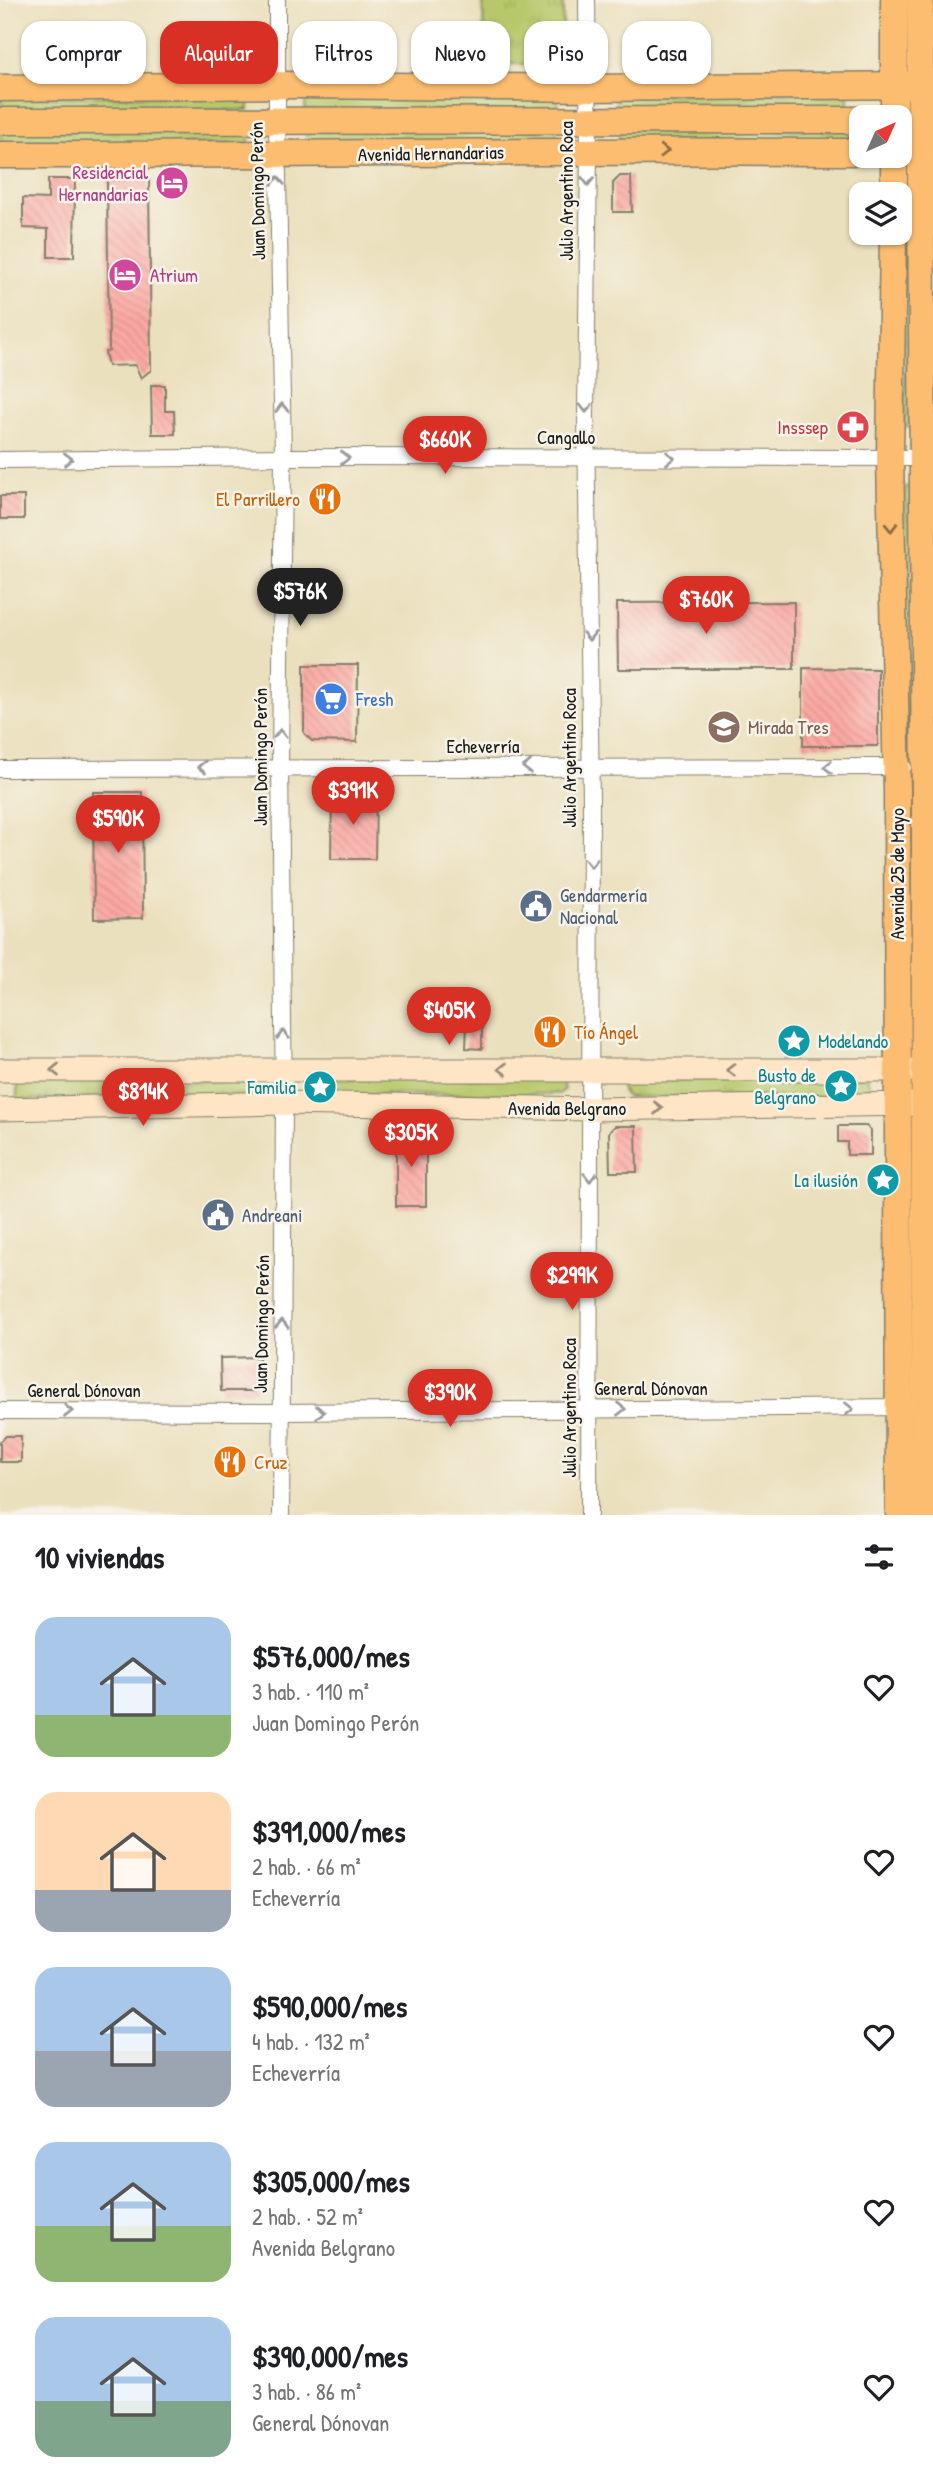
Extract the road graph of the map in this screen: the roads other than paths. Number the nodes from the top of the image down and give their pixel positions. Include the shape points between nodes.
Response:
1 (278, 0) edge
2 (587, 0) edge
3 (894, 0) edge
4 (920, 0) edge
5 (916, 85) edge
6 (277, 86) junction
7 (0, 88) edge
8 (587, 88) junction
9 (902, 105) edge
10 (277, 120) junction
11 (587, 120) junction
12 (849, 120) edge
13 (0, 121) edge
14 (589, 150) junction
15 (849, 152) edge
16 (918, 153) edge
17 (0, 155) edge
18 (278, 155) junction
19 (893, 245) edge
20 (283, 457) junction
21 (890, 458) junction
22 (927, 458) edge
23 (587, 459) junction
24 (0, 460) edge
25 (280, 767) junction
26 (591, 767) junction
27 (896, 767) junction
28 (929, 767) edge
29 (0, 769) edge
30 (590, 1069) junction
31 (929, 1069) edge
32 (0, 1070) edge
33 (284, 1070) junction
34 (897, 1070) junction
35 (284, 1103) junction
36 (929, 1104) edge
37 (898, 1105) junction
38 (0, 1109) edge
39 (590, 1109) junction
40 (919, 1407) edge
41 (590, 1409) junction
42 (0, 1411) edge
43 (281, 1412) junction
44 (281, 1515) edge
45 (589, 1515) edge
46 (899, 1515) edge
47 (924, 1515) edge

1 - 6 street, Juan Domingo Perón
2 - 8 street, Julio Argentino Roca
3 - 5 main road, Avenida 25 de Mayo
4 - 5 main road, Avenida 25 de Mayo
5 - 8 main road
5 - 9 main road, Avenida 25 de Mayo
5 - 16 main road, Avenida 25 de Mayo
6 - 7 main road
6 - 8 main road
6 - 10 street, Juan Domingo Perón
8 - 11 street, Julio Argentino Roca
10 - 11 main road, Avenida Hernandarias
10 - 13 main road, Avenida Hernandarias
10 - 18 street, Juan Domingo Perón
11 - 12 main road, Avenida Hernandarias
11 - 14 street, Julio Argentino Roca
14 -> 15 main road, Avenida Hernandarias
14 - 18 main road, Avenida Hernandarias
14 -> 23 street, Julio Argentino Roca
16 - 22 main road, Avenida 25 de Mayo
17 - 18 main road, Avenida Hernandarias
20 -> 18 street, Juan Domingo Perón
19 - 21 main road, Avenida 25 de Mayo
20 -> 23 street, Cangallo
24 -> 20 street, Cangallo
25 -> 20 street, Juan Domingo Perón
21 - 22 street, Cangallo
23 -> 21 street, Cangallo
21 -> 27 main road, Avenida 25 de Mayo
22 - 28 main road, Avenida 25 de Mayo
23 -> 26 street, Julio Argentino Roca
26 -> 25 street, Echeverría
25 -> 29 street, Echeverría
33 -> 25 street, Juan Domingo Perón
27 -> 26 street, Echeverría
26 -> 30 street, Julio Argentino Roca
27 - 28 street, Echeverría
27 - 34 main road, Avenida 25 de Mayo
28 - 31 main road, Avenida 25 de Mayo
30 -> 33 main road, Avenida Belgrano
34 -> 30 main road, Avenida Belgrano
30 - 39 street, Julio Argentino Roca
31 - 34 main road, Avenida Belgrano
31 - 36 main road, Avenida 25 de Mayo
33 -> 32 main road, Avenida Belgrano
33 - 35 street, Juan Domingo Perón
34 - 37 main road, Avenida 25 de Mayo
35 - 38 main road, Avenida Belgrano
35 - 39 main road, Avenida Belgrano
43 -> 35 street, Juan Domingo Perón
36 - 37 main road, Avenida Belgrano
36 - 40 main road, Avenida 25 de Mayo
39 -> 37 main road, Avenida Belgrano
37 - 40 main road, Avenida 25 de Mayo
39 -> 41 street, Julio Argentino Roca
41 -> 40 street, General Dónovan
40 - 46 main road, Avenida 25 de Mayo
40 - 47 main road, Avenida 25 de Mayo
43 -> 41 street, General Dónovan
41 - 45 street, Julio Argentino Roca
42 -> 43 street, General Dónovan
43 - 44 street, Juan Domingo Perón

